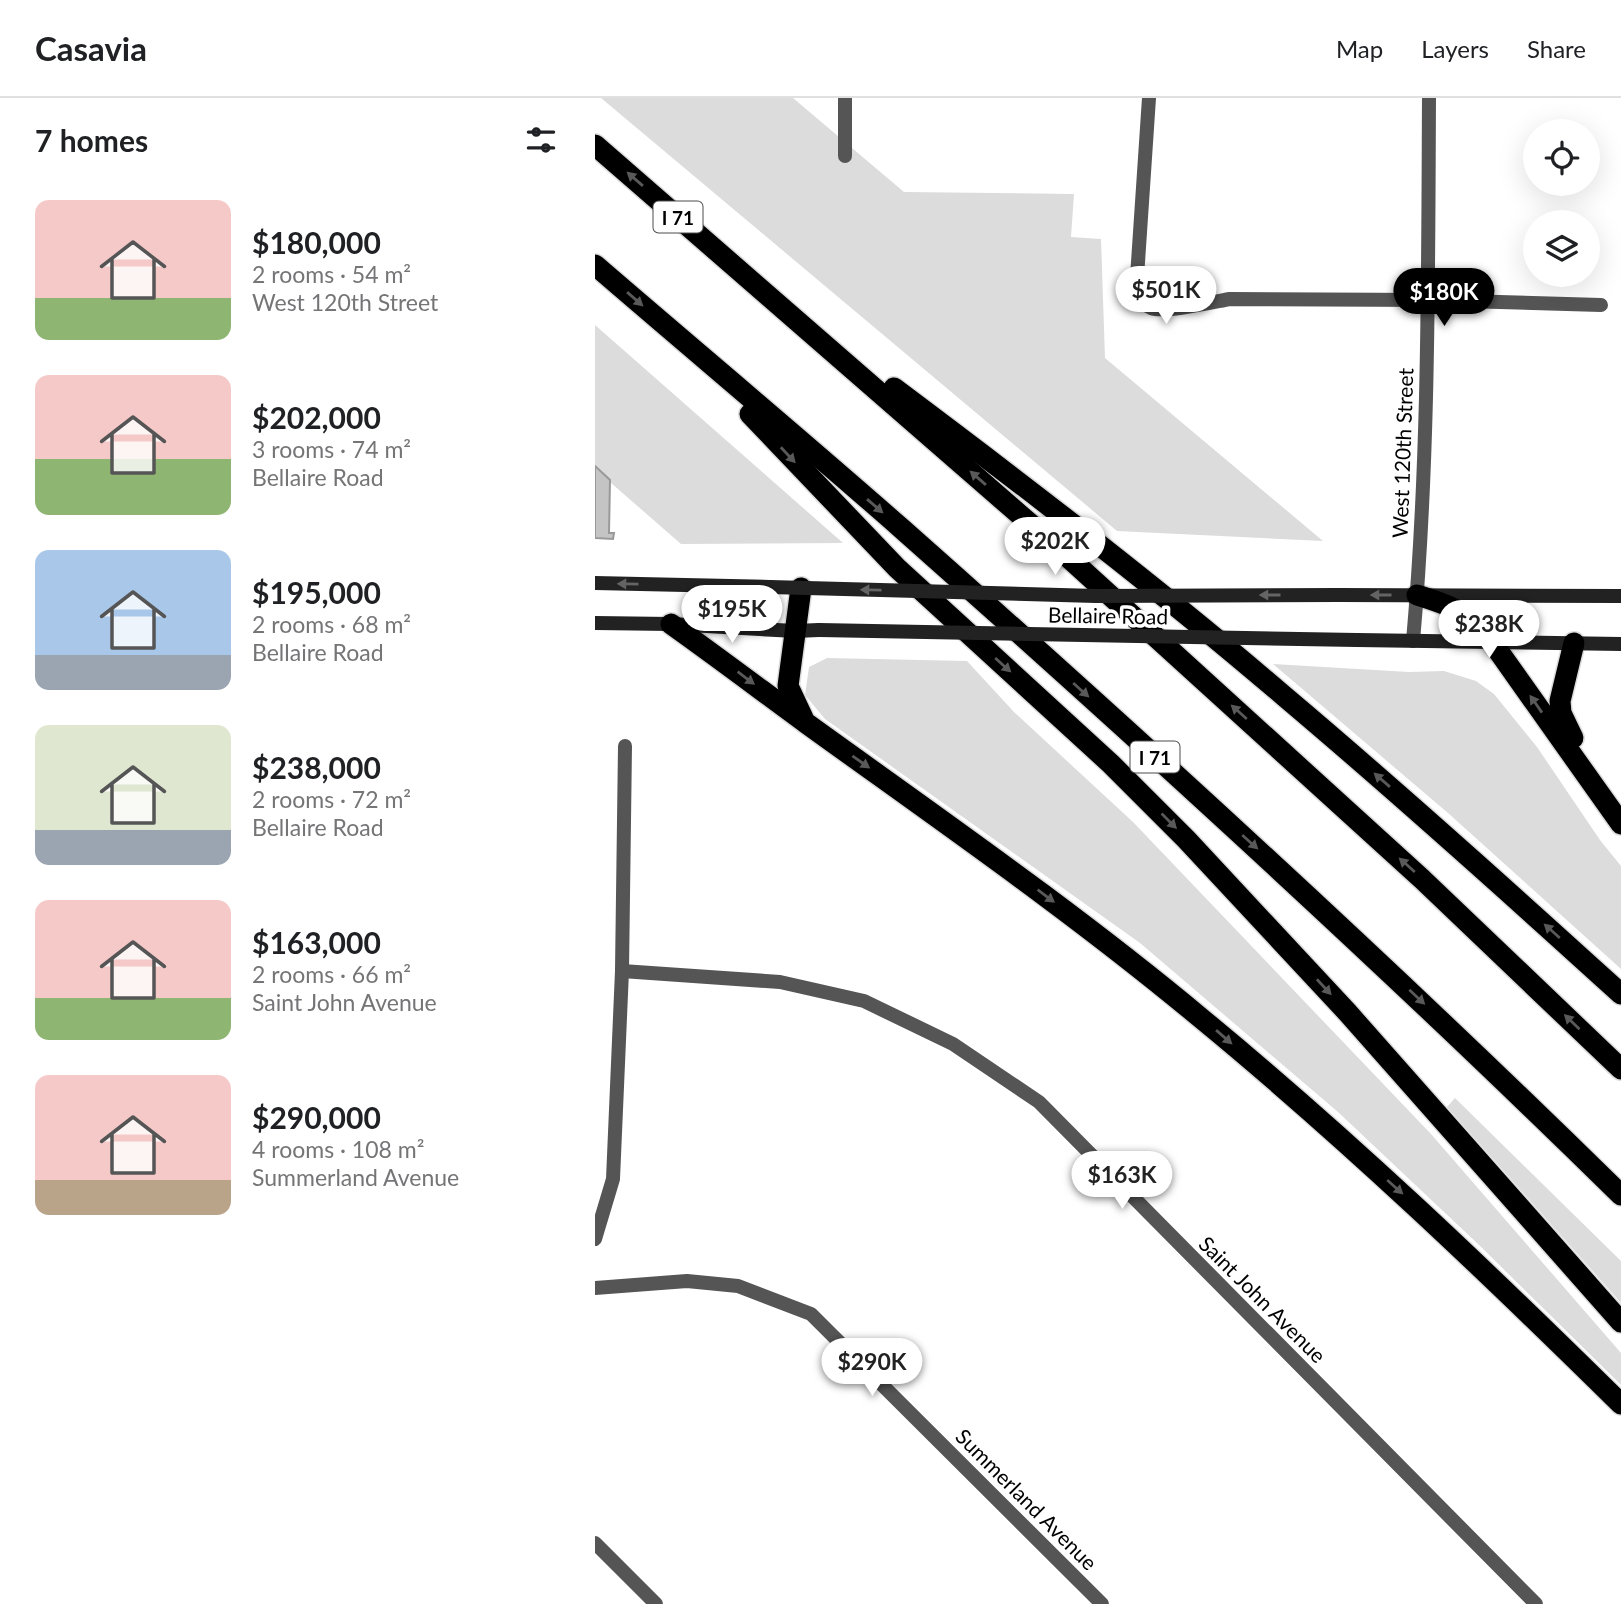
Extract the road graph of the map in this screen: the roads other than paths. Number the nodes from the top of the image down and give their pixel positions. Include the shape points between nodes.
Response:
1 (845, 98) edge
2 (1149, 98) edge
3 (1429, 98) edge
4 (595, 145) edge
5 (845, 156) dead end
6 (595, 265) edge
7 (761, 288) junction
8 (1428, 300) junction
9 (1601, 305) dead end
10 (674, 334) junction
11 (595, 583) edge
12 (801, 588) junction
13 (1417, 596) junction
14 (1621, 596) edge
15 (595, 623) edge
16 (671, 624) junction
17 (795, 631) junction
18 (1413, 641) junction
19 (1492, 642) junction
20 (1574, 643) junction
21 (1621, 644) edge
22 (806, 723) junction
23 (625, 746) dead end
24 (1604, 800) junction
25 (1621, 824) edge
26 (621, 971) junction
27 (1621, 993) edge
28 (1621, 1069) edge
29 (1621, 1195) edge
30 (595, 1240) edge
31 (595, 1288) edge
32 (1621, 1322) edge
33 (1621, 1404) edge
34 (595, 1543) edge
35 (656, 1604) edge
36 (1102, 1604) edge
37 (1536, 1604) edge

1 - 5 street
2 - 8 street via 1136,292 1143,304 1156,309 1230,299
3 - 8 street, West 120th Street
7 -> 4 highway, I 71
6 -> 10 highway, I 71
27 -> 7 highway via 1283,694 1069,521
28 -> 7 highway, I 71 via 1422,879 1058,548
8 - 9 street
8 - 13 street, West 120th Street
10 -> 29 highway, I 71 via 900,527 1281,870
10 -> 32 highway via 871,544 1187,839
12 -> 11 street, Bellaire Road, bridge
13 -> 12 street, Bellaire Road, bridge via 1096,596
12 - 17 highway
13 - 14 street, Bellaire Road
13 - 18 street, West 120th Street
13 - 19 highway via 1454,607
15 - 16 street, Bellaire Road
16 - 17 street, Bellaire Road
16 -> 22 highway
17 - 18 street, Bellaire Road, bridge
17 - 22 highway via 788,686
18 - 19 street, Bellaire Road
19 - 20 street, Bellaire Road
24 -> 19 highway
20 - 21 street, Bellaire Road
20 - 24 highway via 1561,692 1561,713
22 -> 33 highway via 958,830 1202,1018 1469,1254
23 - 26 street
24 - 25 highway
26 - 30 street via 613,1178
26 - 37 street, Saint John Avenue via 780,982 865,1002 953,1044 1039,1102
31 - 36 street, Summerland Avenue via 687,1281 737,1286 811,1314
34 - 35 street

